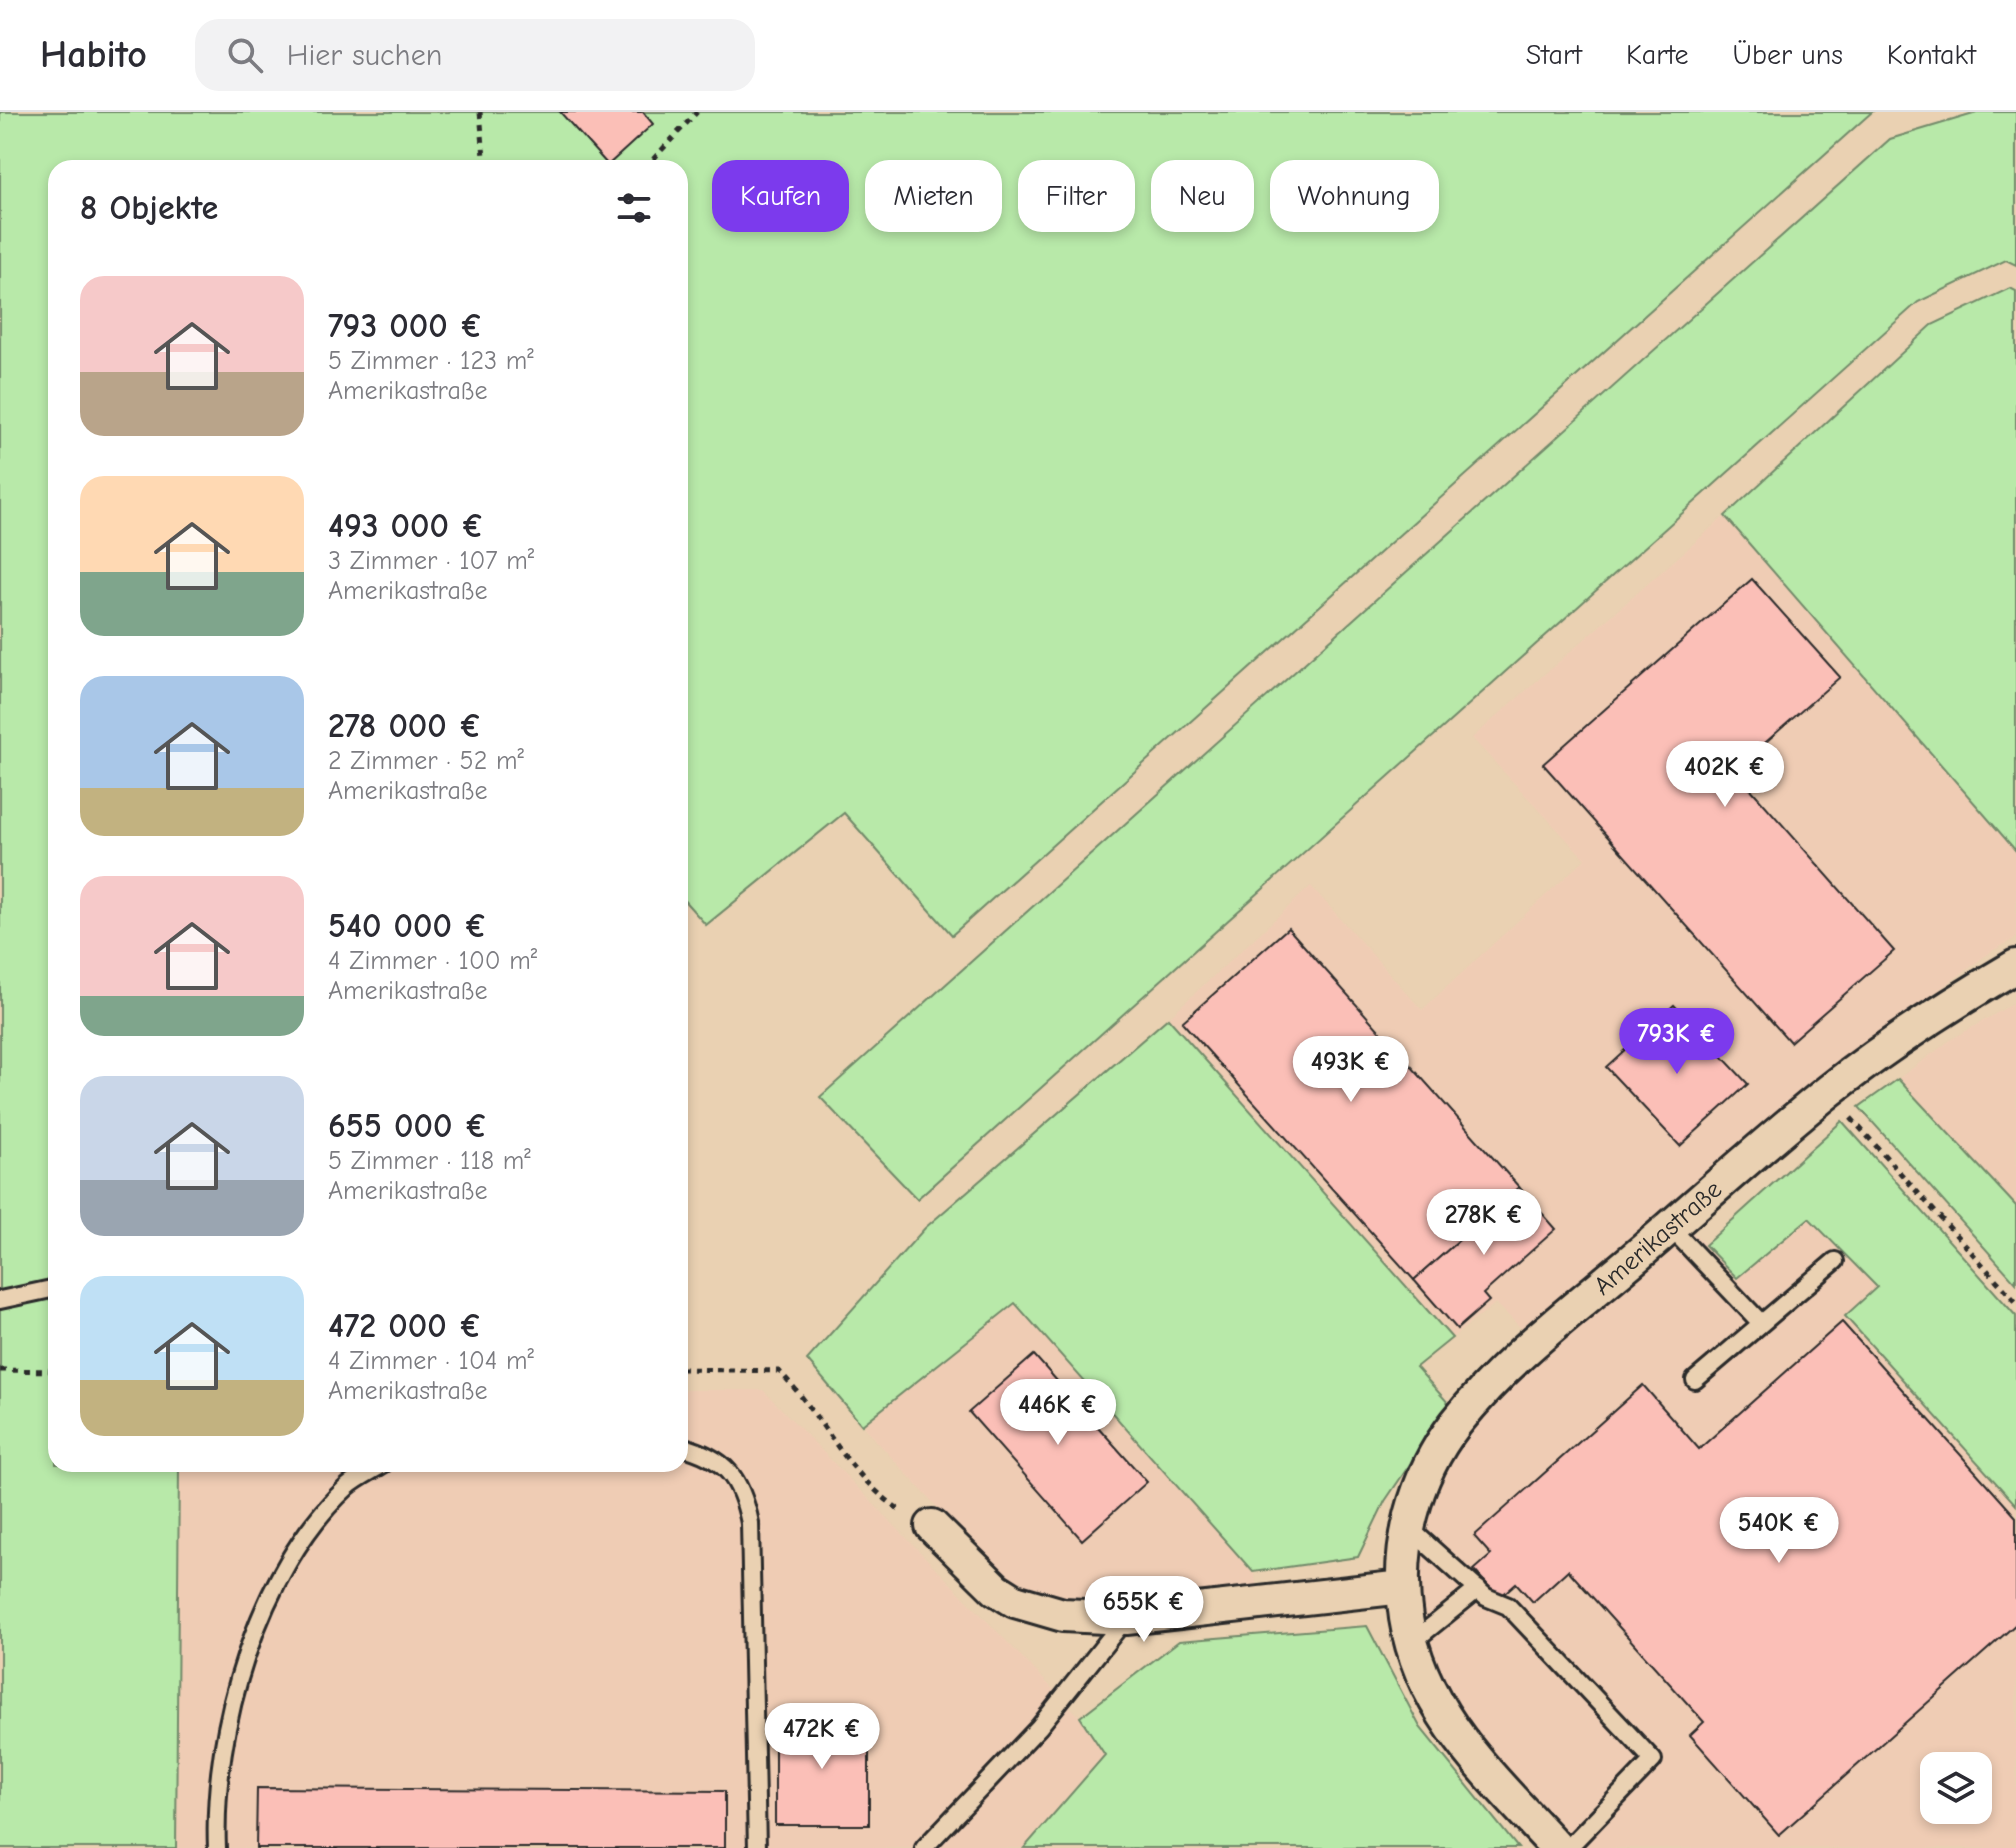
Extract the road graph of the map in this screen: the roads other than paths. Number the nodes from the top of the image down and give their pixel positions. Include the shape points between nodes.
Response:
1 (2016, 966) edge
2 (1670, 1227) junction
3 (1835, 1261) dead end
4 (48, 1290) edge
5 (0, 1300) edge
6 (1760, 1322) junction
7 (1695, 1380) dead end
8 (688, 1448) edge
9 (371, 1472) edge
10 (932, 1526) road end
11 (1409, 1528) junction
12 (1403, 1587) junction
13 (1478, 1589) junction
14 (1126, 1618) junction
15 (1411, 1643) junction
16 (217, 1848) edge
17 (757, 1848) edge
18 (924, 1848) edge
19 (1557, 1848) edge
20 (1568, 1848) edge

1 - 2 street, Amerikastraße via 1896,1040
2 - 6 lane
2 - 11 street, Amerikastraße via 1512,1364 1456,1424 1419,1488
3 - 6 lane
4 - 5 lane
6 - 7 lane
8 - 17 lane via 729,1471 743,1491 750,1523
9 - 16 lane via 349,1486 316,1522 288,1563 249,1648 223,1757
10 - 14 street via 1015,1601 1063,1615
11 - 12 street, Amerikastraße
11 - 13 lane
12 - 14 street
12 - 15 street, Amerikastraße
13 - 15 lane
13 - 20 lane via 1508,1606 1653,1760
14 - 18 lane via 1039,1727
15 - 19 street, Amerikastraße via 1445,1720

